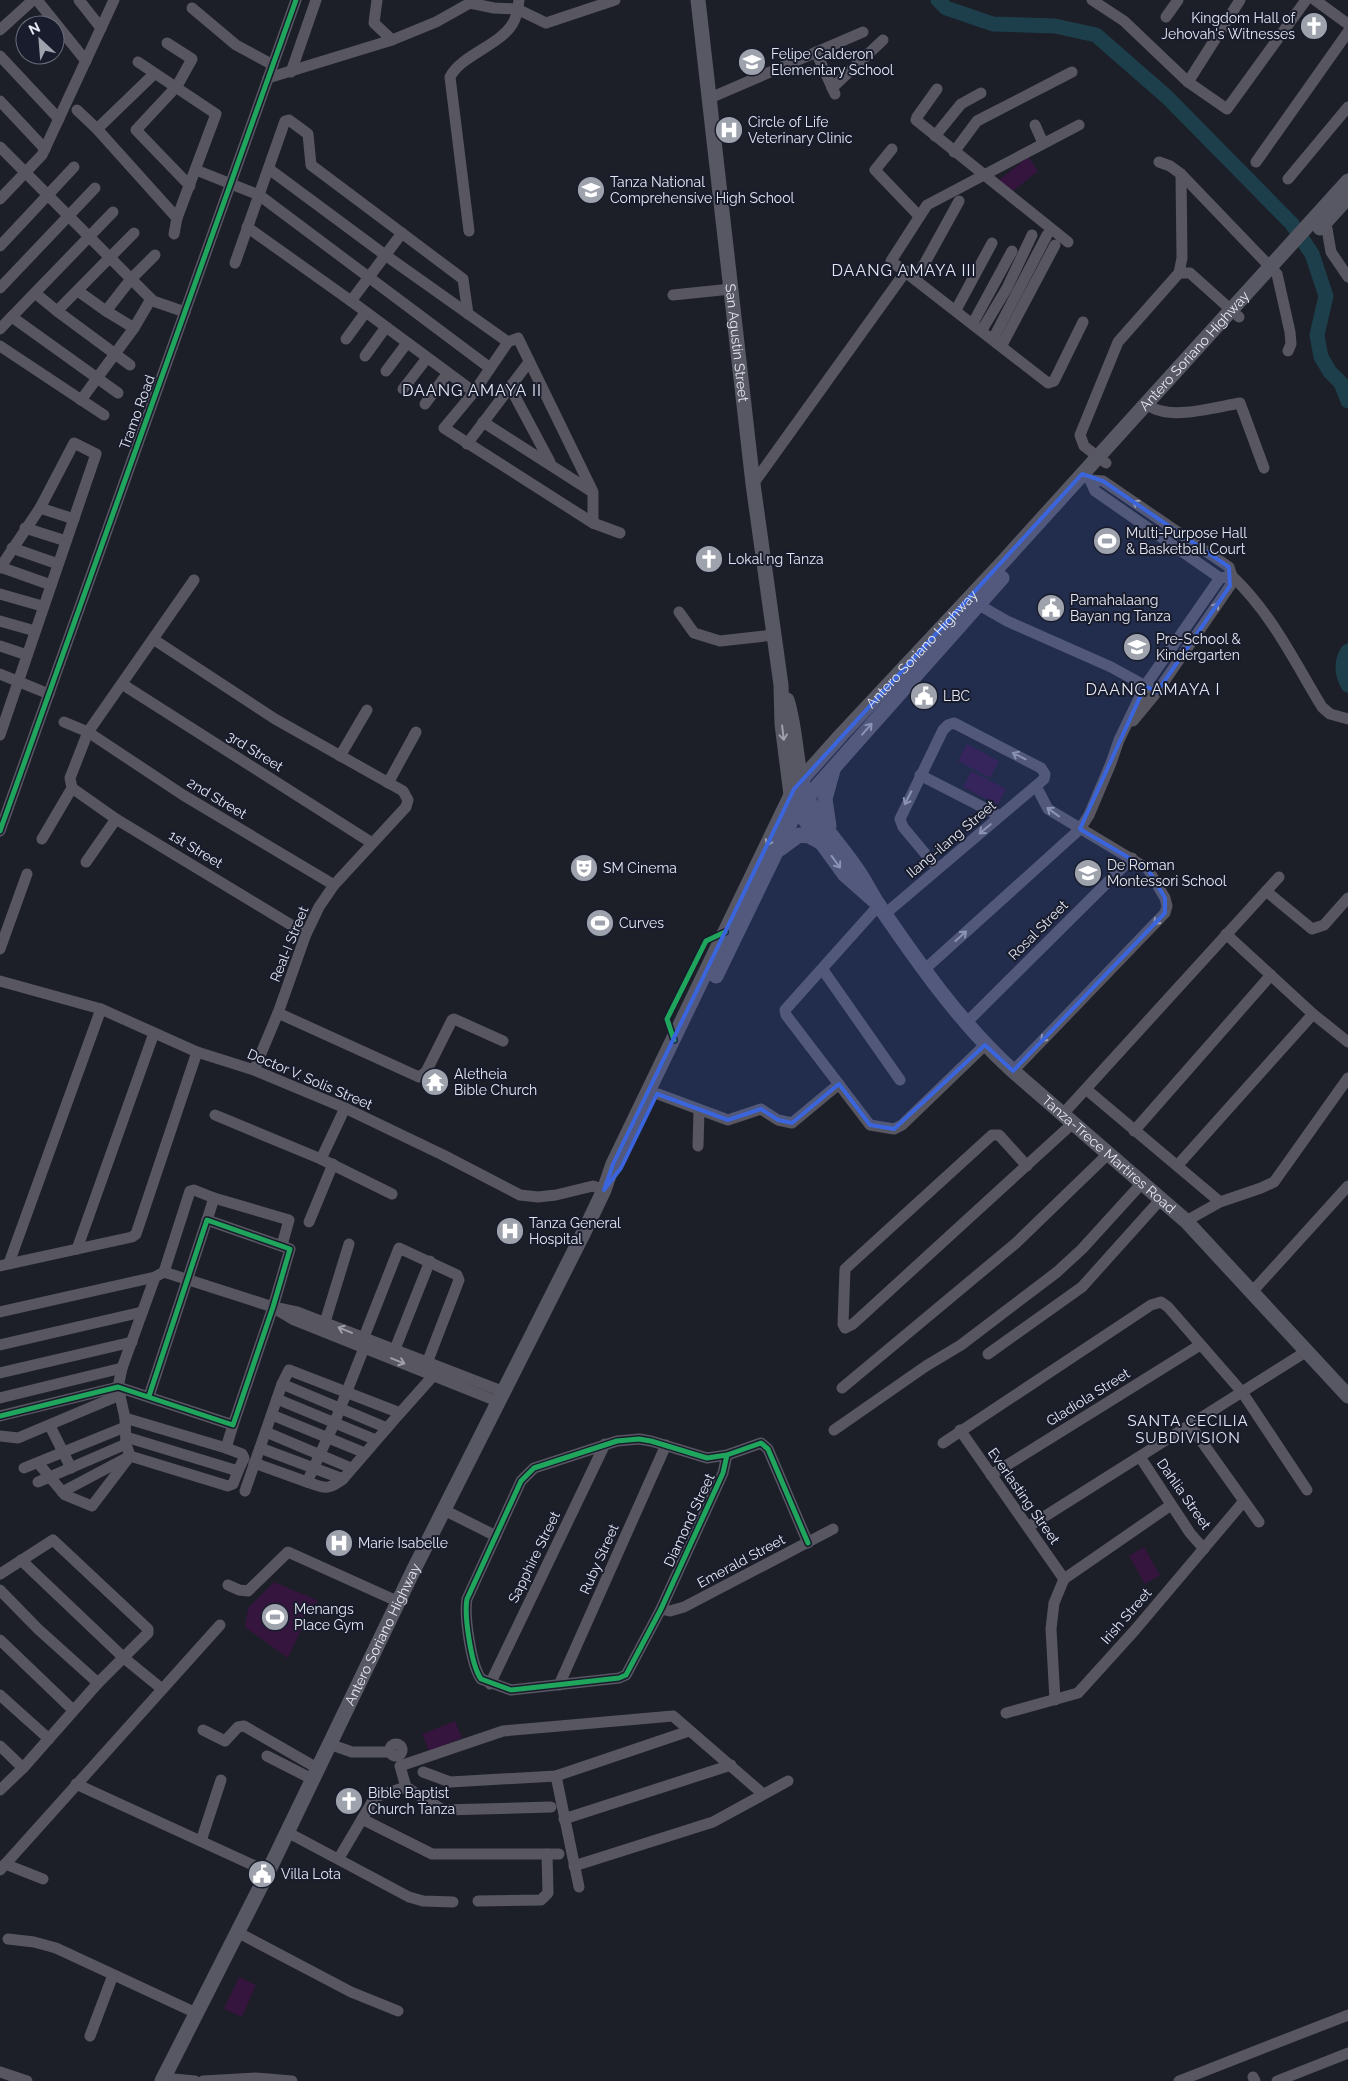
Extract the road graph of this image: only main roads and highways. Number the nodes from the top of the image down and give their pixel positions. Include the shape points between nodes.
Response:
1 (698, 0) edge
2 (1348, 182) edge
3 (1348, 198) edge
4 (1316, 225) junction
5 (974, 602) junction
6 (782, 685) junction
7 (835, 766) junction
8 (801, 780) junction
9 (798, 800) junction
10 (827, 840) junction
11 (777, 852) junction
12 (604, 1190) junction
13 (1348, 1396) edge
14 (163, 2080) edge

1 - 6 main road, San Agustin Street via 753,484
2 - 4 main road, Antero Soriano Highway
3 - 4 main road, Antero Soriano Highway
4 - 5 main road, Antero Soriano Highway
7 -> 5 main road, Antero Soriano Highway
5 - 8 main road, Antero Soriano Highway via 842,734
6 - 8 main road, San Agustin Street via 794,722
6 -> 9 main road, San Agustin Street via 782,724
7 - 9 main road, Antero Soriano Highway
7 - 10 main road via 827,788
8 - 9 main road, Tanza-Trece Martires Road
9 - 10 main road, Tanza-Trece Martires Road
9 - 11 main road, Antero Soriano Highway
9 -> 12 main road, Antero Soriano Highway via 613,1164
10 - 11 main road via 799,835
10 - 13 main road, Tanza-Trece Martires Road via 856,868 882,910 985,1046 1186,1221
11 - 12 main road, Antero Soriano Highway via 621,1168
12 - 14 main road, Antero Soriano Highway

